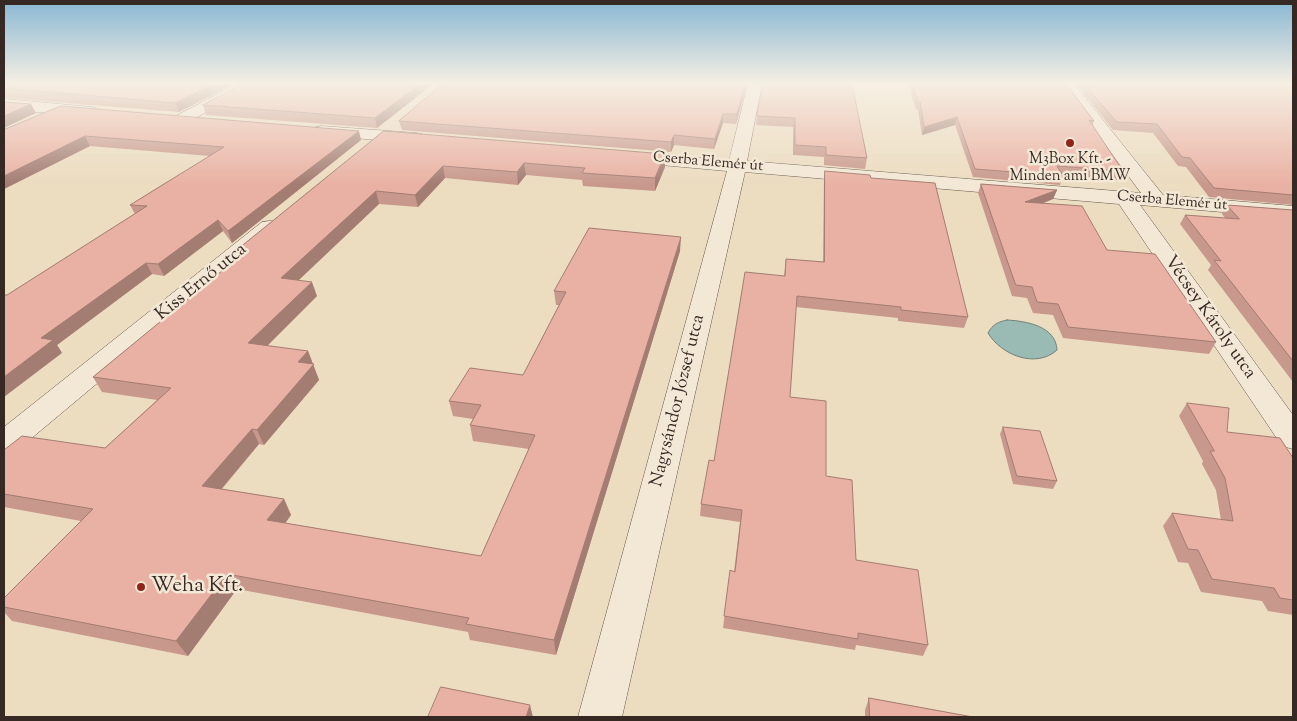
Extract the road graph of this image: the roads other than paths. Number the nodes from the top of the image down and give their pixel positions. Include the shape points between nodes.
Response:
1 (45, 118) edge
2 (160, 118) edge
3 (184, 118) edge
4 (404, 118) edge
5 (748, 118) edge
6 (1093, 118) edge
7 (180, 120) junction
8 (38, 121) edge
9 (209, 122) edge
10 (306, 130) edge
11 (383, 136) junction
12 (432, 140) edge
13 (360, 154) edge
14 (609, 155) edge
15 (737, 166) junction
16 (1125, 198) junction
17 (1156, 200) junction
18 (290, 211) edge
19 (1293, 212) edge
20 (1293, 438) edge
21 (4, 444) edge
22 (600, 717) edge

1 - 8 street
2 - 7 street
3 - 7 street
4 - 11 street
5 - 15 street, Nagysándor József utca
6 - 17 street
7 - 9 street
10 - 11 street
11 - 12 street
11 - 13 street
14 - 15 street, Cserba Elemér út
15 - 16 street, Cserba Elemér út
15 - 22 street, Nagysándor József utca
16 - 17 street, Cserba Elemér út
16 - 20 street, Vécsey Károly utca
17 - 19 street, Cserba Elemér út
18 - 21 street, Kiss Ernő utca

